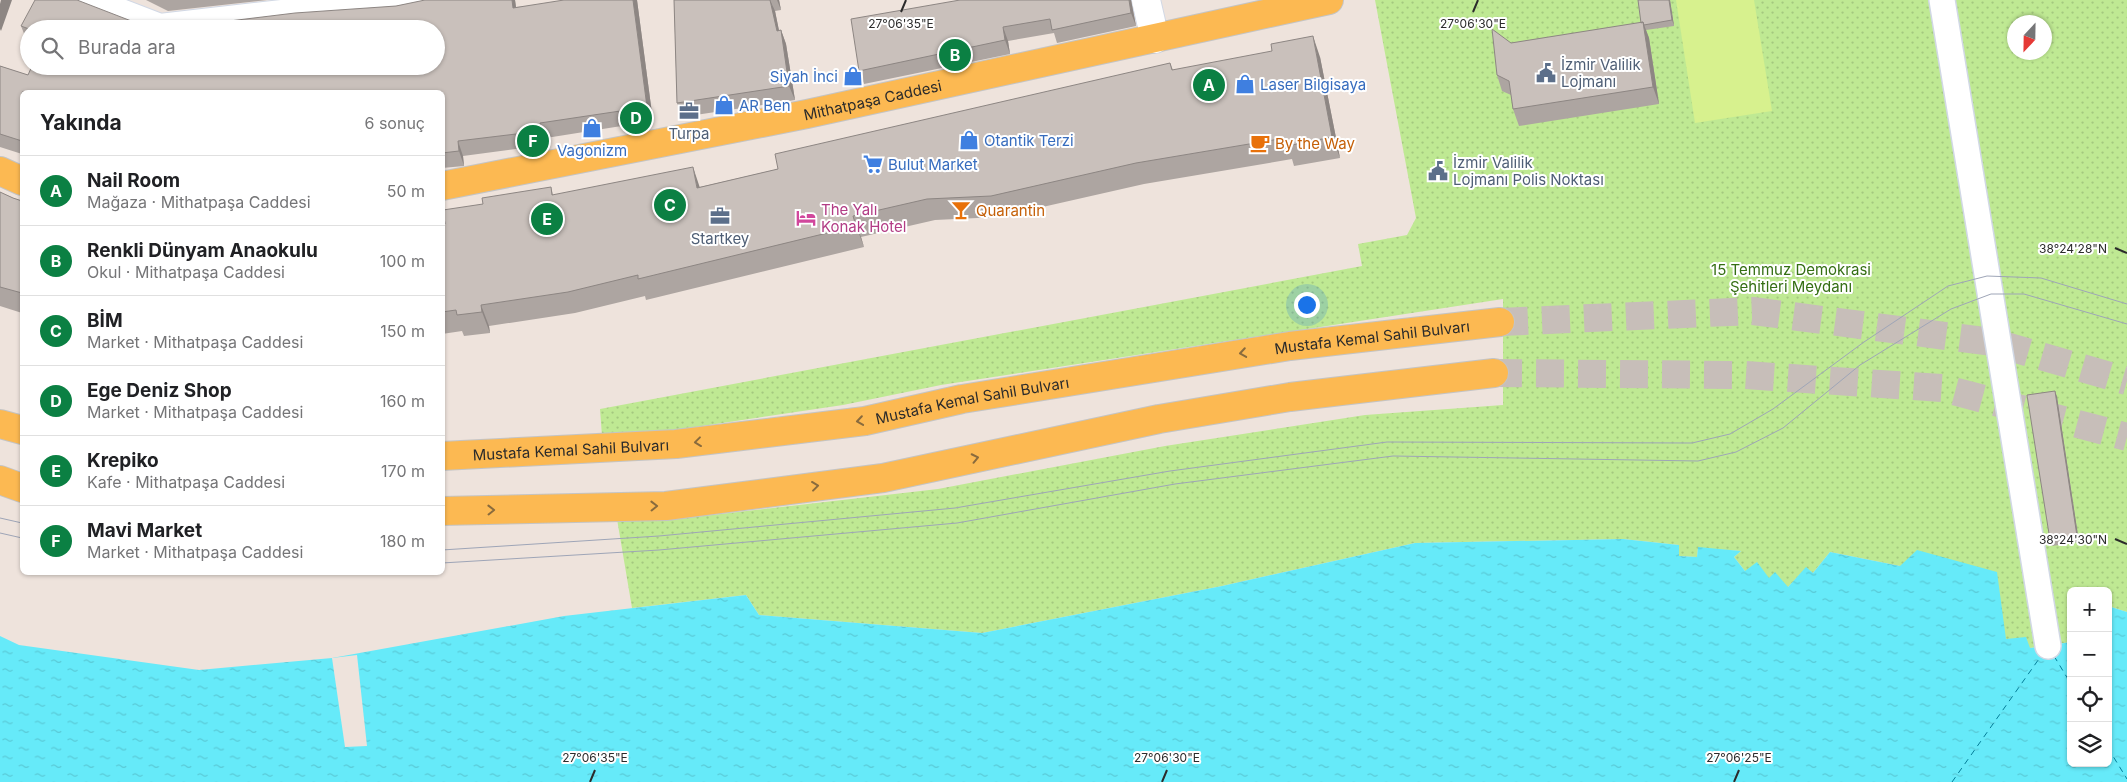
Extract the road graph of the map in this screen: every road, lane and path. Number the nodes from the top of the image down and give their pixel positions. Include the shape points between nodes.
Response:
1 (87, 0) edge
2 (426, 0) edge
3 (1146, 0) edge
4 (1329, 0) edge
5 (1942, 0) edge
6 (298, 6) edge
7 (139, 20) edge
8 (210, 20) edge
9 (1155, 39) junction
10 (0, 171) edge
11 (20, 180) edge
12 (445, 185) edge
13 (1500, 322) tunnel mouth
14 (1494, 373) tunnel mouth
15 (0, 424) edge
16 (20, 429) edge
17 (445, 456) edge
18 (0, 480) edge
19 (20, 487) edge
20 (445, 511) edge
21 (2048, 646) dead end

1 - 7 street
2 - 6 street via 398,5
3 - 9 street
4 - 9 main road, Mithatpaşa Caddesi
5 - 21 street
6 - 8 street
9 - 12 main road, Mithatpaşa Caddesi via 807,114
10 - 11 main road
13 -> 17 main road, Mustafa Kemal Sahil Bulvarı via 1290,346 962,399 865,420 736,437 676,444
20 -> 14 main road via 666,506 873,479 1159,419 1281,398
15 - 16 main road
18 - 19 main road

